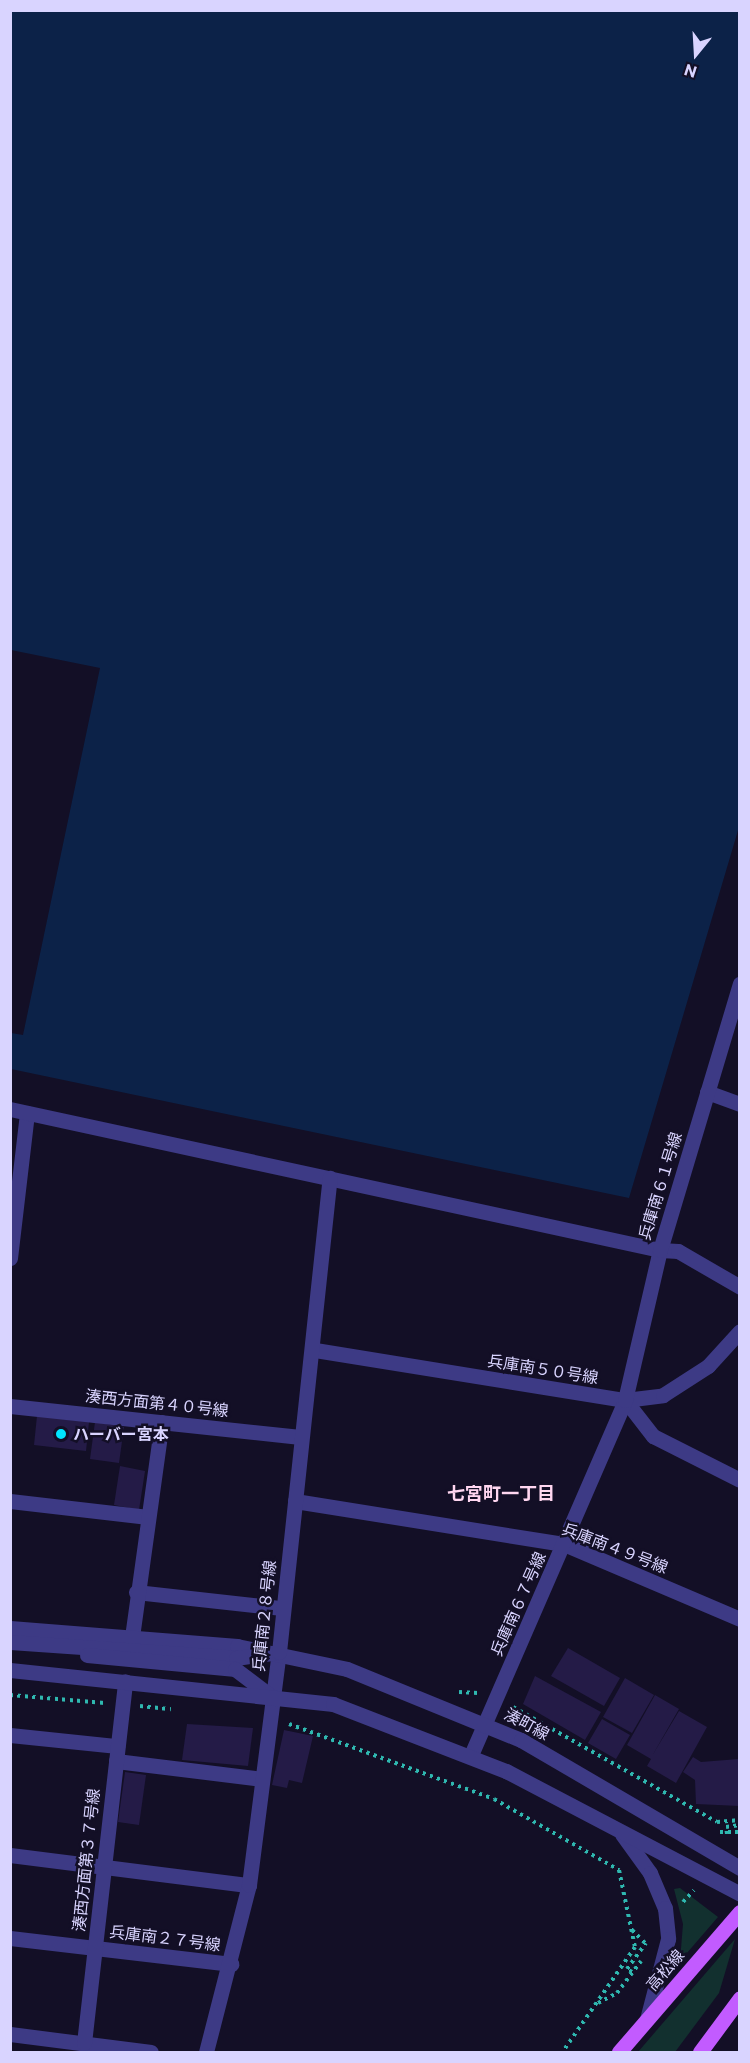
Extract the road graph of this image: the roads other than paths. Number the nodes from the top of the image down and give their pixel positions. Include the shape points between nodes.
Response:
1 (740, 984) edge
2 (707, 1092) junction
3 (740, 1104) edge
4 (10, 1110) edge
5 (27, 1113) junction
6 (330, 1178) junction
7 (660, 1250) junction
8 (10, 1258) edge
9 (740, 1287) edge
10 (740, 1331) edge
11 (315, 1350) junction
12 (625, 1400) junction
13 (10, 1406) edge
14 (162, 1422) junction
15 (300, 1437) junction
16 (740, 1480) edge
17 (10, 1501) edge
18 (295, 1501) junction
19 (148, 1517) junction
20 (564, 1544) junction
21 (136, 1592) junction
22 (282, 1608) junction
23 (740, 1618) edge
24 (10, 1628) edge
25 (132, 1637) junction
26 (10, 1642) edge
27 (31, 1643) junction
28 (279, 1652) junction
29 (10, 1670) edge
30 (125, 1681) junction
31 (273, 1697) junction
32 (485, 1722) junction
33 (10, 1735) edge
34 (116, 1753) junction
35 (471, 1755) junction
36 (262, 1779) junction
37 (622, 1834) junction
38 (10, 1855) edge
39 (104, 1867) junction
40 (740, 1868) edge
41 (249, 1885) junction
42 (740, 1894) edge
43 (740, 1912) edge
44 (10, 1938) edge
45 (95, 1947) junction
46 (231, 1964) junction
47 (740, 1998) edge
48 (647, 2019) junction
49 (10, 2034) edge
50 (77, 2046) edge
51 (151, 2052) edge
52 (206, 2052) edge
53 (619, 2052) edge
54 (700, 2052) edge

1 - 2 street, 兵庫南６１号線
2 - 3 street
2 - 7 street, 兵庫南６１号線
4 - 5 street
5 - 6 street
5 - 8 street
6 - 7 street
6 - 11 street, 兵庫南２８号線
7 - 9 street via 678,1251
7 - 12 street, 兵庫南６１号線
10 - 12 street, 兵庫南５０号線 via 708,1366 663,1395
11 - 12 street, 兵庫南５０号線
11 - 15 street, 兵庫南２８号線
12 - 16 street via 653,1436
12 - 20 street, 兵庫南６７号線
13 - 14 street, 湊西方面第４０号線
14 - 15 street, 湊西方面第４０号線
14 - 19 street
15 - 18 street, 兵庫南２８号線
17 - 19 street
18 - 20 street, 兵庫南４９号線
18 - 22 street, 兵庫南２８号線
19 - 21 street
20 - 23 street, 兵庫南４９号線
20 - 32 street, 兵庫南６７号線
21 - 22 street
21 - 25 street
22 - 28 street, 兵庫南２８号線
24 - 25 street, 湊町線
25 - 28 street, 湊町線
26 - 27 street, 湊町線
27 - 28 street, 湊町線 via 236,1658
27 - 31 street, 湊町線 via 107,1659 235,1669
28 - 31 street, 兵庫南２８号線
28 - 32 street, 湊町線 via 347,1669
29 - 30 street, 湊町線
30 - 31 street, 湊町線
30 - 34 street, 湊西方面第３７号線
31 - 35 street, 湊町線 via 333,1704
31 - 36 street, 兵庫南２８号線
32 - 35 street, 兵庫南６７号線
32 - 40 street, 湊町線
33 - 34 street
34 - 36 street
34 - 39 street, 湊西方面第３７号線
35 - 37 street, 湊町線
36 - 41 street, 兵庫南２８号線
37 - 42 street, 湊町線
37 - 48 street via 650,1873 666,1908 668,1939
38 - 39 street
39 - 41 street
39 - 45 street, 湊西方面第３７号線
41 - 46 street, 兵庫南２８号線
43 - 48 main road, 高松線
44 - 45 street, 兵庫南２７号線
45 - 46 street, 兵庫南２７号線
45 - 50 street, 湊西方面第３７号線
46 - 52 street, 兵庫南２８号線
47 - 54 main road
48 - 53 main road, 高松線
49 - 50 street
50 - 51 street

